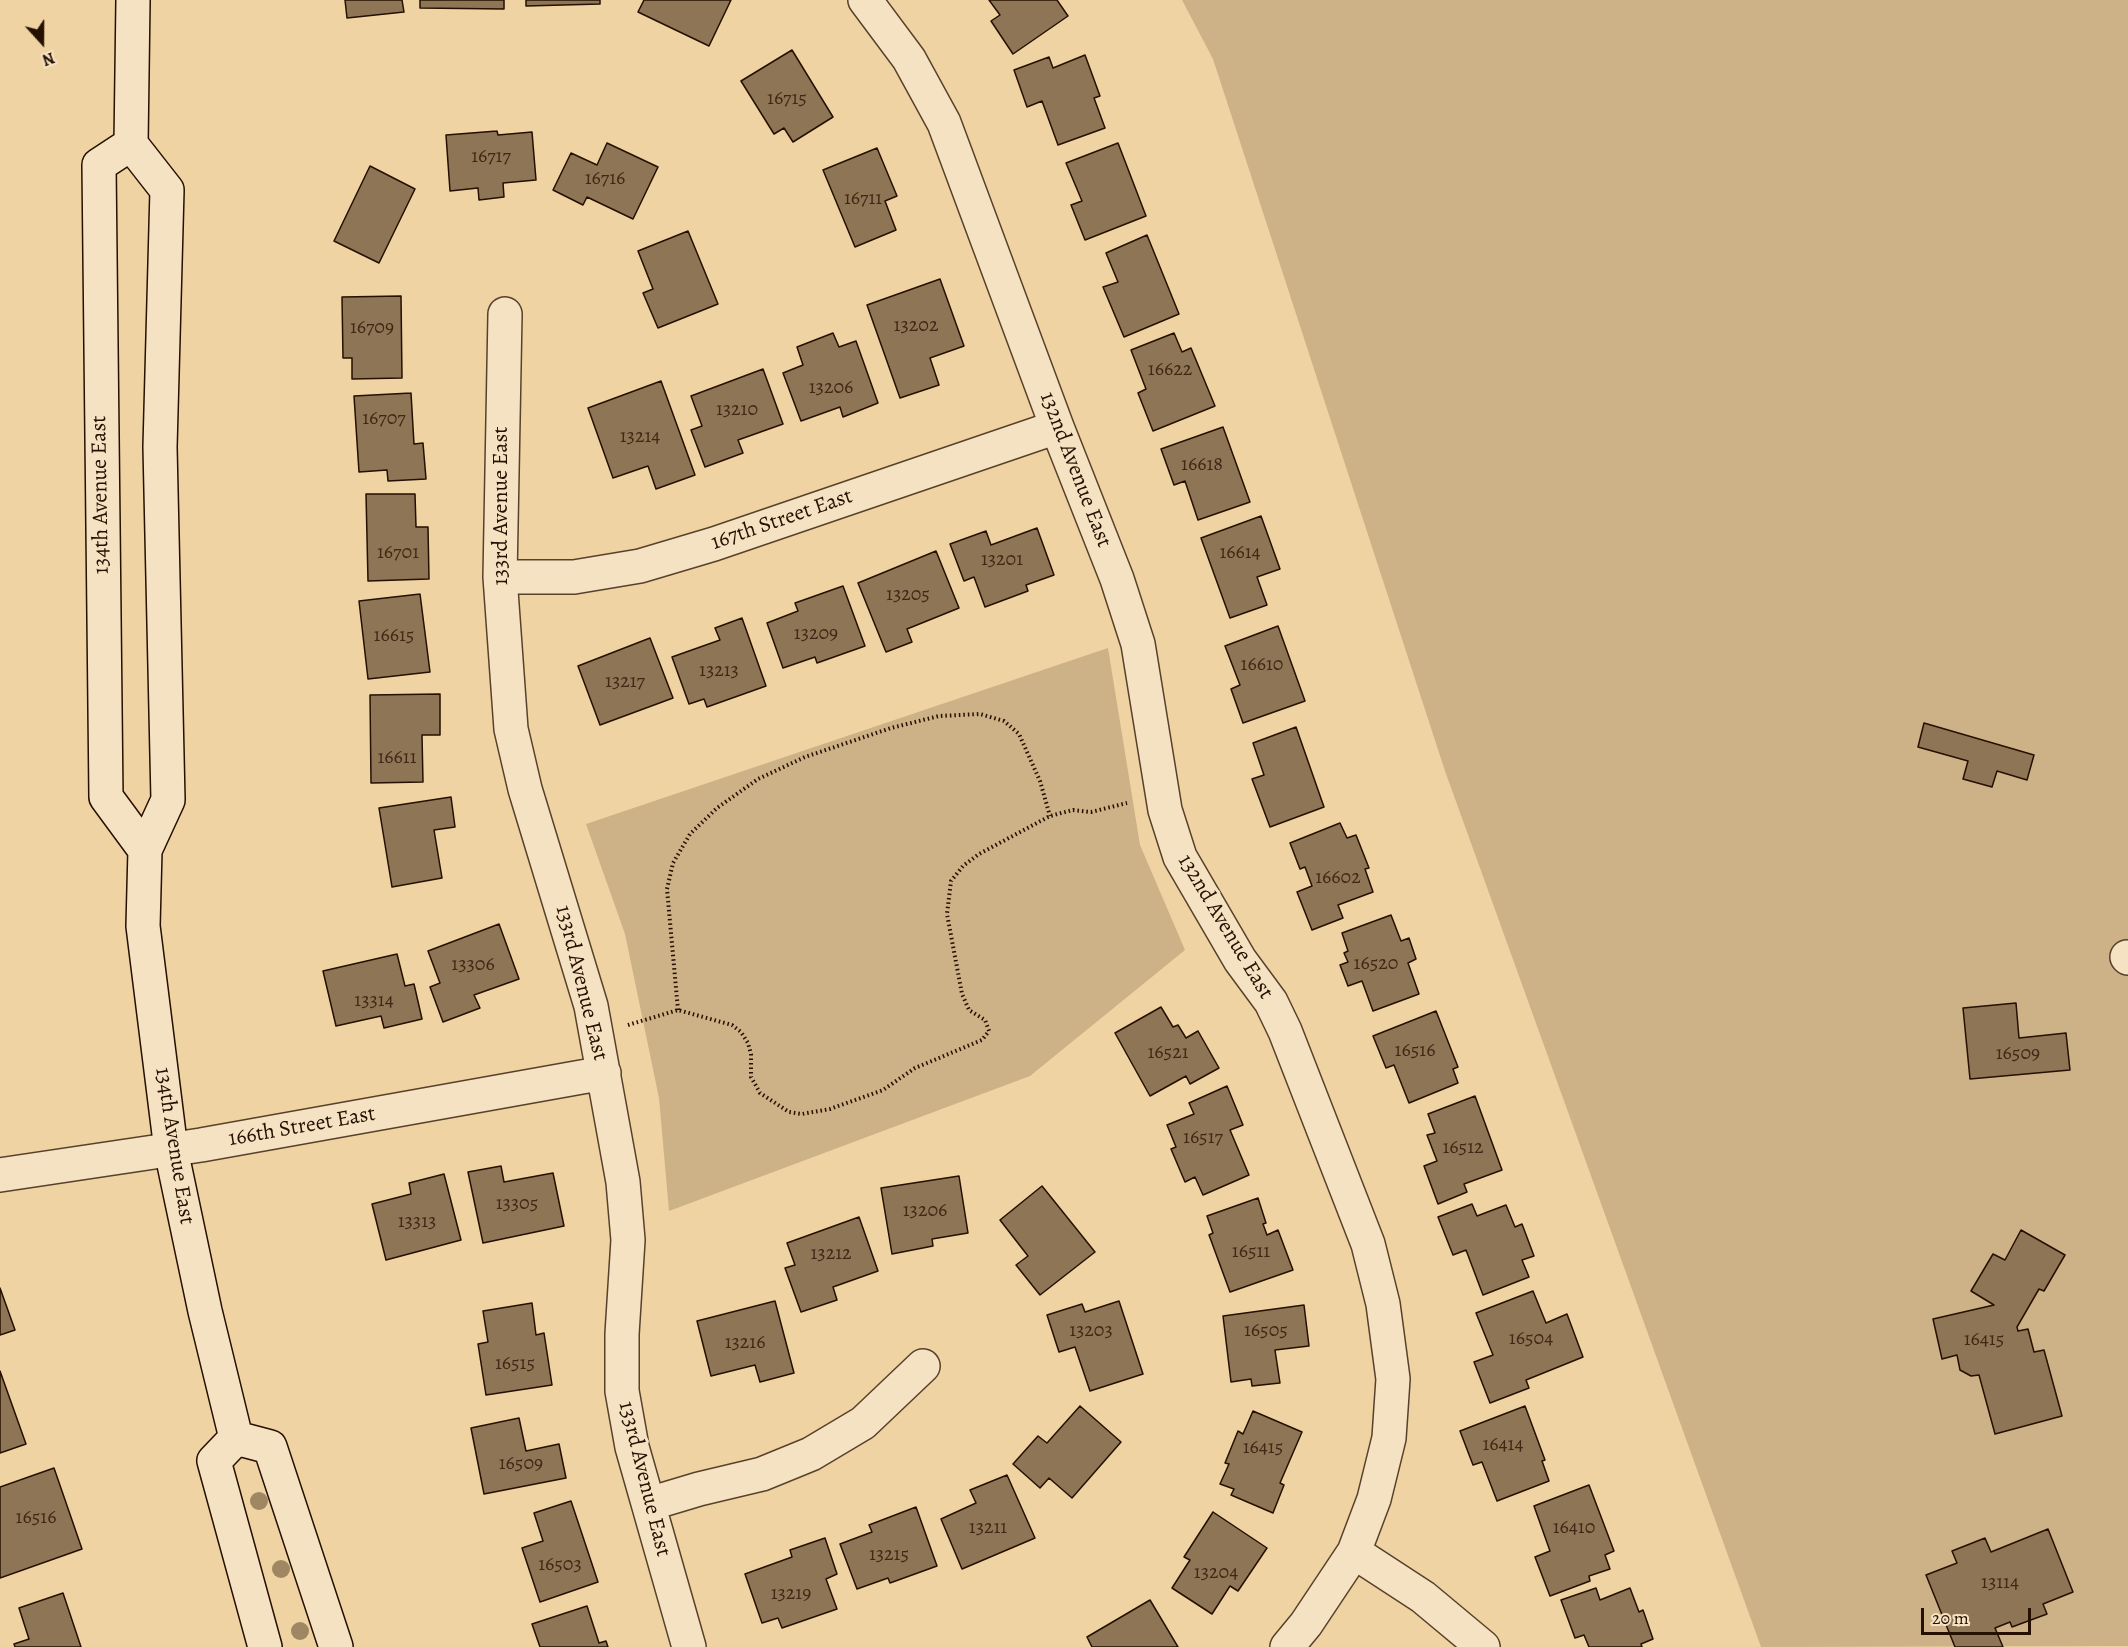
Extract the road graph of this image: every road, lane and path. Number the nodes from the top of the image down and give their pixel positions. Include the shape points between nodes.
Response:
1 (134, 0) edge
2 (865, 0) edge
3 (131, 144) junction
4 (505, 314) dead end
5 (1057, 426) junction
6 (500, 577) junction
7 (1162, 794) junction
8 (1050, 816) junction
9 (145, 850) junction
10 (678, 1010) junction
11 (596, 1035) junction
12 (604, 1073) junction
13 (171, 1150) junction
14 (0, 1175) edge
15 (923, 1366) dead end
16 (236, 1438) junction
17 (650, 1504) junction
18 (1354, 1552) junction
19 (265, 1647) edge
20 (336, 1647) edge
21 (689, 1647) edge
22 (1287, 1647) edge
23 (1483, 1647) edge

1 - 3 street
2 - 5 street, 132nd Avenue East via 909,59 944,123
3 - 9 street, 134th Avenue East via 167,190 160,447 168,800
3 - 9 street, 134th Avenue East via 99,165 105,785 106,797
4 - 6 street, 133rd Avenue East
5 - 6 street, 167th Street East via 640,566 574,577
5 - 7 street, 132nd Avenue East via 1113,568 1138,644
6 - 11 street, 133rd Avenue East via 511,729
7 - 8 path via 1091,812 1073,810
7 - 18 street, 132nd Avenue East via 1180,857 1286,1031 1368,1244 1383,1304 1393,1379 1389,1438 1374,1499
8 - 10 path via 1037,772 1019,734 1004,721 980,714 939,716 891,728 805,757 758,779 717,807 690,834 673,863 667,889
8 - 10 path via 979,854 951,881 947,914 962,994 969,1010 985,1020 989,1031 982,1040 915,1068 883,1090 830,1109 802,1114 789,1112 760,1092 752,1077 748,1043 741,1032 732,1025
9 - 13 street, 134th Avenue East via 142,926
10 - 11 path
11 - 12 street, 133rd Avenue East
12 - 13 street, 166th Street East
12 - 17 street, 133rd Avenue East via 623,1182 628,1240 622,1390 632,1447
13 - 14 street, 166th Street East
13 - 16 street, 134th Avenue East
15 - 17 street via 863,1423 811,1454 762,1474
16 - 19 street via 214,1461
16 - 20 street via 270,1448
17 - 21 street, 133rd Avenue East
18 - 22 street, 132nd Avenue East
18 - 23 street via 1423,1597

